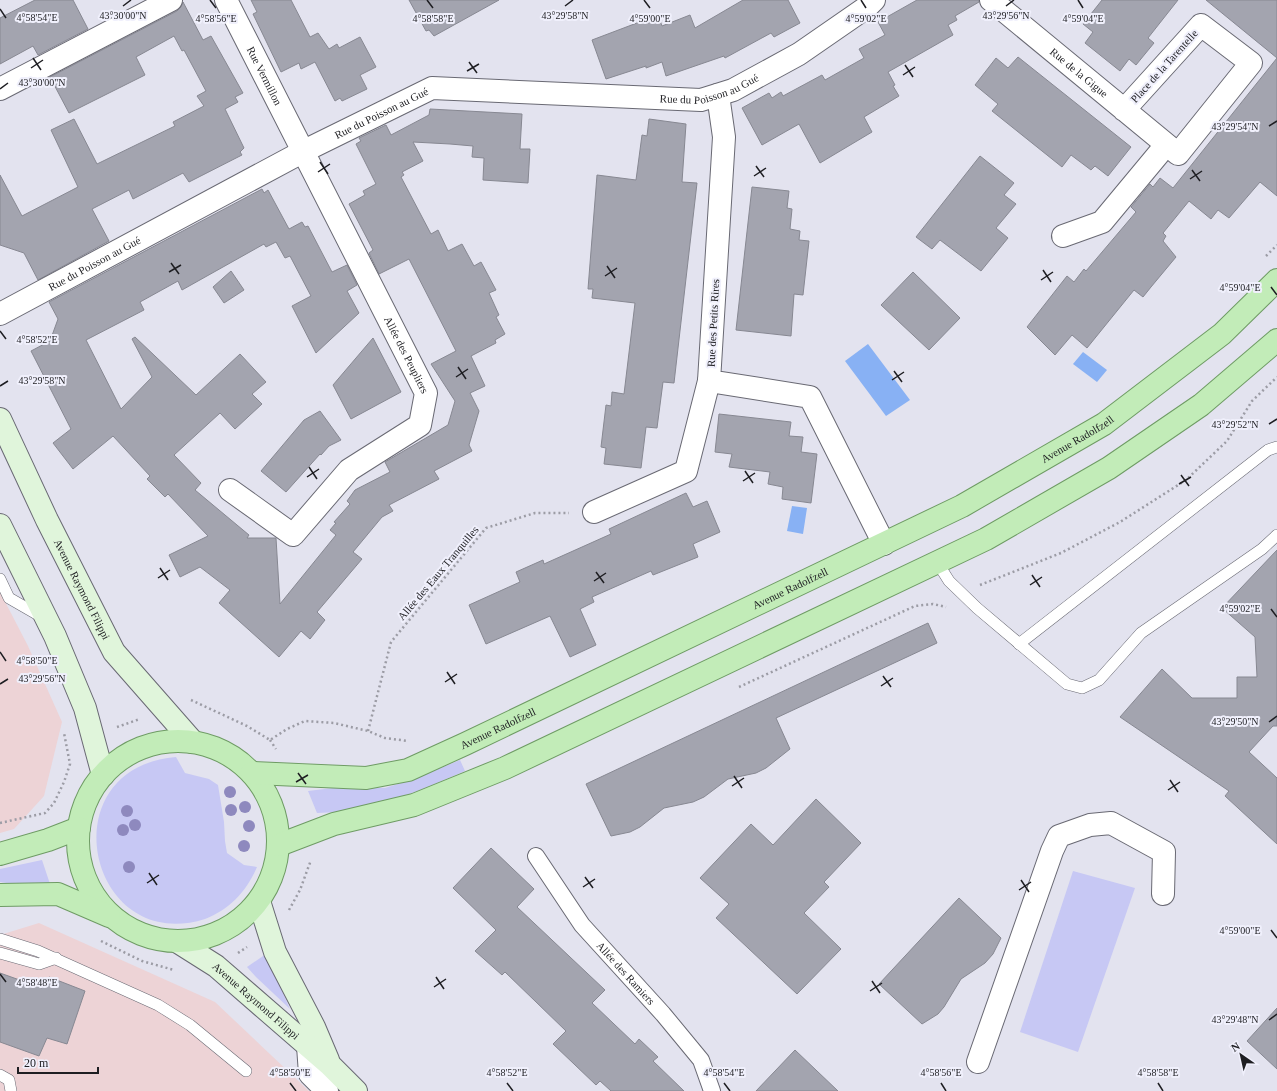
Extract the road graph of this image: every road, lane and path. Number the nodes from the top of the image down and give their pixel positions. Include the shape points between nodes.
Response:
1 (171, 0) edge
2 (226, 0) edge
3 (874, 0) edge
4 (991, 0) edge
5 (0, 89) edge
6 (718, 95) junction
7 (1124, 110) junction
8 (1166, 144) junction
9 (304, 151) junction
10 (1063, 236) dead end
11 (1277, 280) edge
12 (0, 314) edge
13 (1277, 340) edge
14 (1277, 377) edge
15 (709, 381) junction
16 (0, 419) edge
17 (1277, 446) edge
18 (230, 490) dead end
19 (594, 512) joint
20 (0, 525) edge
21 (1277, 535) edge
22 (884, 544) junction
23 (937, 562) junction
24 (0, 579) edge
25 (980, 584) dead end
26 (915, 606) dead end
27 (949, 610) dead end
28 (46, 620) junction
29 (1019, 644) junction
30 (166, 710) junction
31 (63, 729) dead end
32 (368, 731) junction
33 (409, 741) dead end
34 (193, 742) junction
35 (94, 744) junction
36 (70, 764) junction
37 (252, 773) junction
38 (103, 775) junction
39 (0, 823) edge
40 (79, 828) junction
41 (279, 845) junction
42 (0, 854) edge
43 (536, 856) dead end
44 (312, 857) dead end
45 (1163, 894) dead end
46 (0, 895) edge
47 (259, 901) junction
48 (112, 917) junction
49 (268, 932) junction
50 (0, 939) edge
51 (100, 940) dead end
52 (178, 942) junction
53 (0, 953) edge
54 (56, 958) junction
55 (216, 966) junction
56 (178, 972) dead end
57 (308, 1046) junction
58 (978, 1062) dead end
59 (330, 1065) junction
60 (246, 1071) dead end
61 (0, 1075) edge
62 (11, 1091) edge
63 (327, 1091) edge
64 (356, 1091) edge
65 (712, 1091) edge

1 - 5 street
2 - 9 street, Rue Vermillon
3 - 6 street, Rue du Poisson au Gué via 868,7 799,54 733,90
4 - 7 street, Rue de la Gigue
6 - 9 street, Rue du Poisson au Gué via 701,100 432,88
6 - 15 street, Rue des Petits Rires via 724,137
7 - 8 street, Rue de la Gigue
7 - 8 street, Place de la Tarentelle via 1201,25 1251,63 1178,154
8 - 10 street via 1102,222
9 - 12 street, Rue du Poisson au Gué
9 - 18 street, Allée des Peupliers via 426,393 420,426 349,470 293,535
11 - 22 main road, Avenue Radolfzell via 1222,334 1104,424 962,506
13 - 23 main road via 1201,405 1108,468 986,538
14 - 25 path via 1252,401 1227,441 1186,480 1120,522 1061,553
15 - 19 street via 686,471
15 - 22 street, Rue des Petits Rires via 810,397
16 - 30 main road, Avenue Raymond Filippi via 47,520 114,652
17 - 29 lane via 1268,450
19 - 32 path, Allée des Eaux Tranquilles via 535,512 486,528 391,642
20 - 28 main road
21 - 29 lane via 1262,550 1141,633 1099,680 1082,688 1067,684
22 - 37 main road, Avenue Radolfzell via 408,770 366,778
23 - 29 lane via 949,581
23 - 41 main road via 505,768 414,805 334,824
24 - 28 lane via 9,598
26 - 27 path via 933,604 945,606
28 - 35 main road via 85,708
30 - 32 path via 205,708 247,726 270,740 305,721 334,723
30 - 34 main road, Avenue Raymond Filippi
30 - 35 path via 120,725
31 - 36 path
32 - 33 path via 385,738
34 - 37 main road via 210,746 229,755
34 - 38 main road via 172,741 148,745 121,759
35 - 36 path
35 - 38 main road
36 - 39 path via 54,803 45,813
37 - 41 main road via 268,795 273,808
38 - 40 main road via 89,795
40 - 42 main road
40 - 48 main road via 79,859 87,884 99,904
41 - 47 main road via 270,883
43 - 65 street, Allée des Ramiers via 582,925 701,1060
44 - 49 path via 300,890 282,923
45 - 58 street via 1164,852 1111,824 1090,825 1060,836 1052,851
46 - 48 main road via 58,894
47 - 49 main road, Avenue Raymond Filippi
47 - 52 main road via 243,918 222,932 205,938
48 - 52 main road via 142,935
49 - 55 path
49 - 59 main road, Avenue Raymond Filippi via 275,952 314,1027
50 - 54 lane
51 - 56 path via 142,961
52 - 55 main road, Avenue Raymond Filippi
53 - 54 lane via 38,964
54 - 60 lane via 158,1005 190,1026
55 - 57 main road, Avenue Raymond Filippi
57 - 59 main road, Avenue Raymond Filippi
57 - 63 street via 310,1074
59 - 64 main road, Avenue Raymond Filippi
61 - 62 lane via 9,1080

